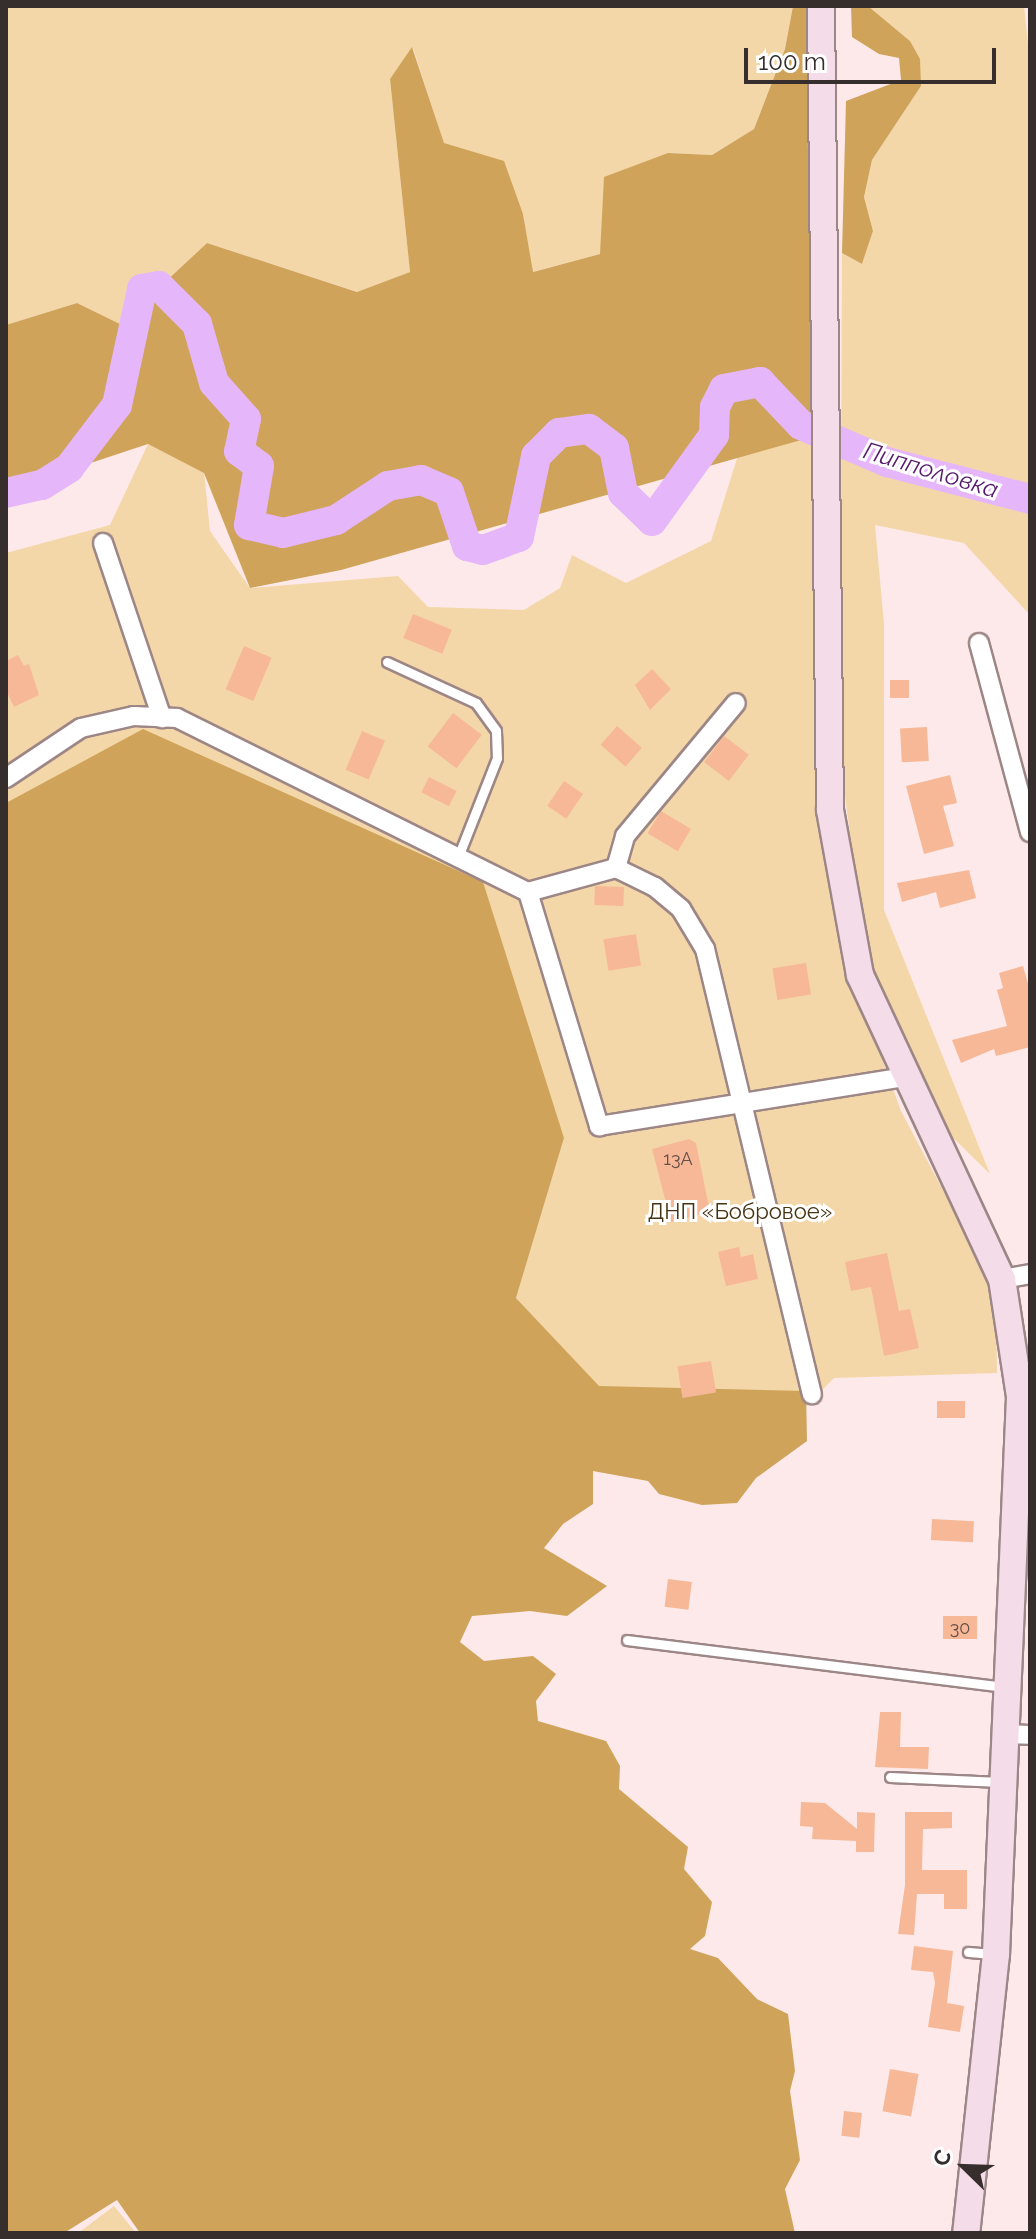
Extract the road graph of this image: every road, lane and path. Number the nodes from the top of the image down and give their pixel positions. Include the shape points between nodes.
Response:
1 (821, 6) edge
2 (103, 543) dead end
3 (979, 643) dead end
4 (387, 662) dead end
5 (736, 703) dead end
6 (162, 718) junction
7 (6, 778) edge
8 (1030, 832) edge
9 (458, 857) junction
10 (616, 868) junction
11 (528, 892) junction
12 (906, 1077) junction
13 (743, 1101) junction
14 (1030, 1274) edge
15 (1002, 1279) junction
16 (812, 1394) dead end
17 (627, 1640) dead end
18 (1006, 1687) junction
19 (1018, 1735) edge
20 (890, 1777) dead end
21 (1000, 1782) junction
22 (968, 1952) dead end
23 (996, 1954) junction
24 (966, 2233) edge

1 - 12 main road via 830,810 860,975
2 - 6 street
3 - 8 street
4 - 9 lane via 476,703 496,731 497,758
5 - 10 street via 625,836
6 - 7 street via 134,716 81,728
6 - 9 street via 177,718
9 - 11 street
10 - 11 street
10 - 13 street via 655,887 681,909 705,949
11 - 13 street via 599,1126
12 - 13 street
12 - 15 main road
13 - 16 street
14 - 15 street
15 - 18 main road via 1020,1397
17 - 18 lane
18 - 19 main road
19 - 21 main road
20 - 21 lane
21 - 23 main road
22 - 23 lane
23 - 24 main road

